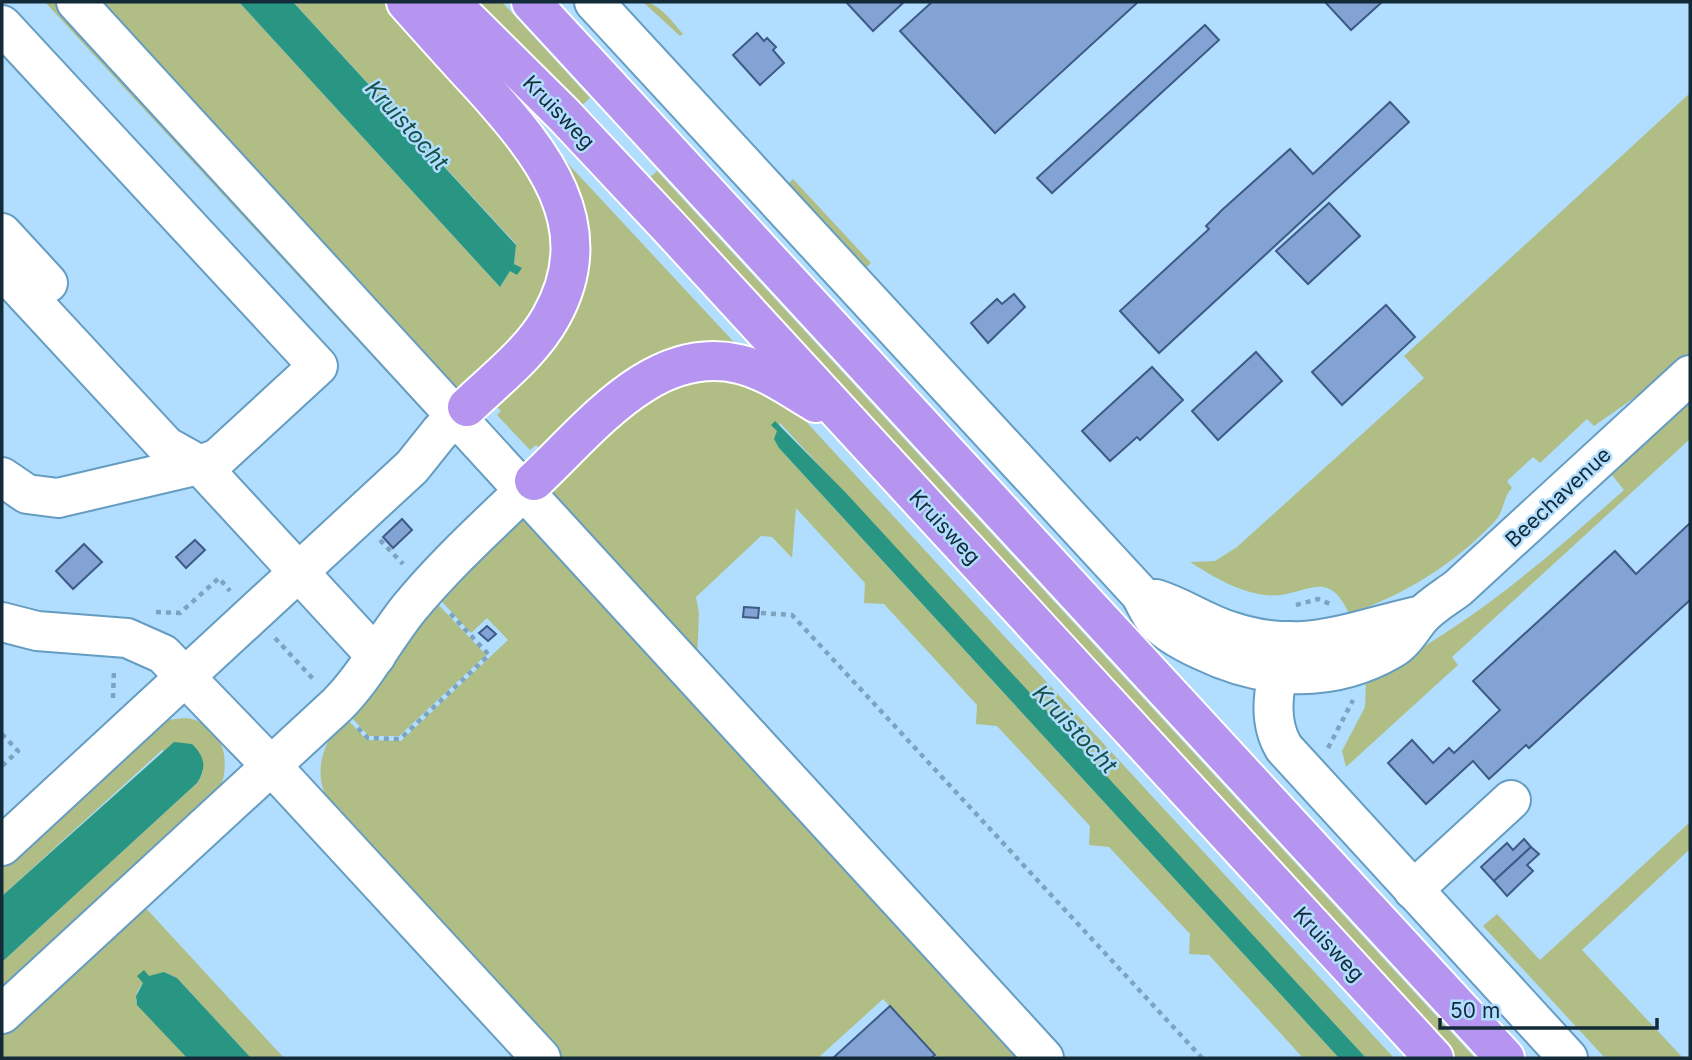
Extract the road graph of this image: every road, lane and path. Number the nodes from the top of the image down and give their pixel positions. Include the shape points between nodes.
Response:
1 (76, 2) edge
2 (406, 2) edge
3 (450, 2) edge
4 (531, 2) edge
5 (594, 2) edge
6 (2, 25) edge
7 (2, 233) edge
8 (2, 269) edge
9 (1690, 374) edge
10 (461, 412) junction
11 (845, 419) junction
12 (200, 465) junction
13 (2, 477) edge
14 (529, 486) junction
15 (358, 517) junction
16 (298, 572) junction
17 (426, 588) junction
18 (761, 613) dead end
19 (253, 614) junction
20 (2, 622) edge
21 (129, 624) junction
22 (1288, 649) junction
23 (1344, 653) junction
24 (376, 656) junction
25 (185, 677) junction
26 (113, 705) dead end
27 (337, 705) junction
28 (2, 734) edge
29 (1313, 761) junction
30 (2, 766) edge
31 (271, 766) junction
32 (1511, 800) dead end
33 (2, 845) edge
34 (1413, 890) junction
35 (2, 1014) edge
36 (541, 1058) edge
37 (1044, 1058) edge
38 (1202, 1058) edge
39 (1434, 1058) edge
40 (1505, 1058) edge
41 (1568, 1058) edge

1 - 10 street
2 - 10 highway via 535,148 556,184 568,223 566,281 549,320 528,349
3 - 11 highway, Kruisweg via 564,115
4 - 40 highway
5 - 22 street via 1140,593 1155,620 1182,640 1224,660
6 - 12 street via 318,366 220,456
7 - 12 street via 195,442
8 - 12 street via 166,446
9 - 23 street, Beechavenue via 1458,588 1422,615 1400,644
10 - 14 street
10 - 15 street via 416,463
11 - 14 highway via 747,366 715,361 681,364 631,392
11 - 39 highway, Kruisweg
12 - 13 street via 58,498 27,494
12 - 16 street
14 - 17 street
14 - 37 street
15 - 16 street
15 - 17 path
16 - 19 street
16 - 24 street
17 - 24 street
17 - 27 path via 489,655 400,739 368,738
18 - 38 path via 792,615
19 - 21 path via 219,578 180,613
19 - 25 street
19 - 27 path
20 - 21 street via 37,631
21 - 25 street via 139,642 157,650
21 - 26 path
22 - 23 street, Beechavenue
22 - 23 path via 1318,599 1334,610
22 - 29 street via 1275,712 1279,738
23 - 29 path via 1353,700
24 - 27 street
25 - 31 street
25 - 33 street
27 - 31 street
28 - 30 path via 18,751
29 - 34 street
31 - 35 street
31 - 36 street
32 - 34 street
34 - 41 street

